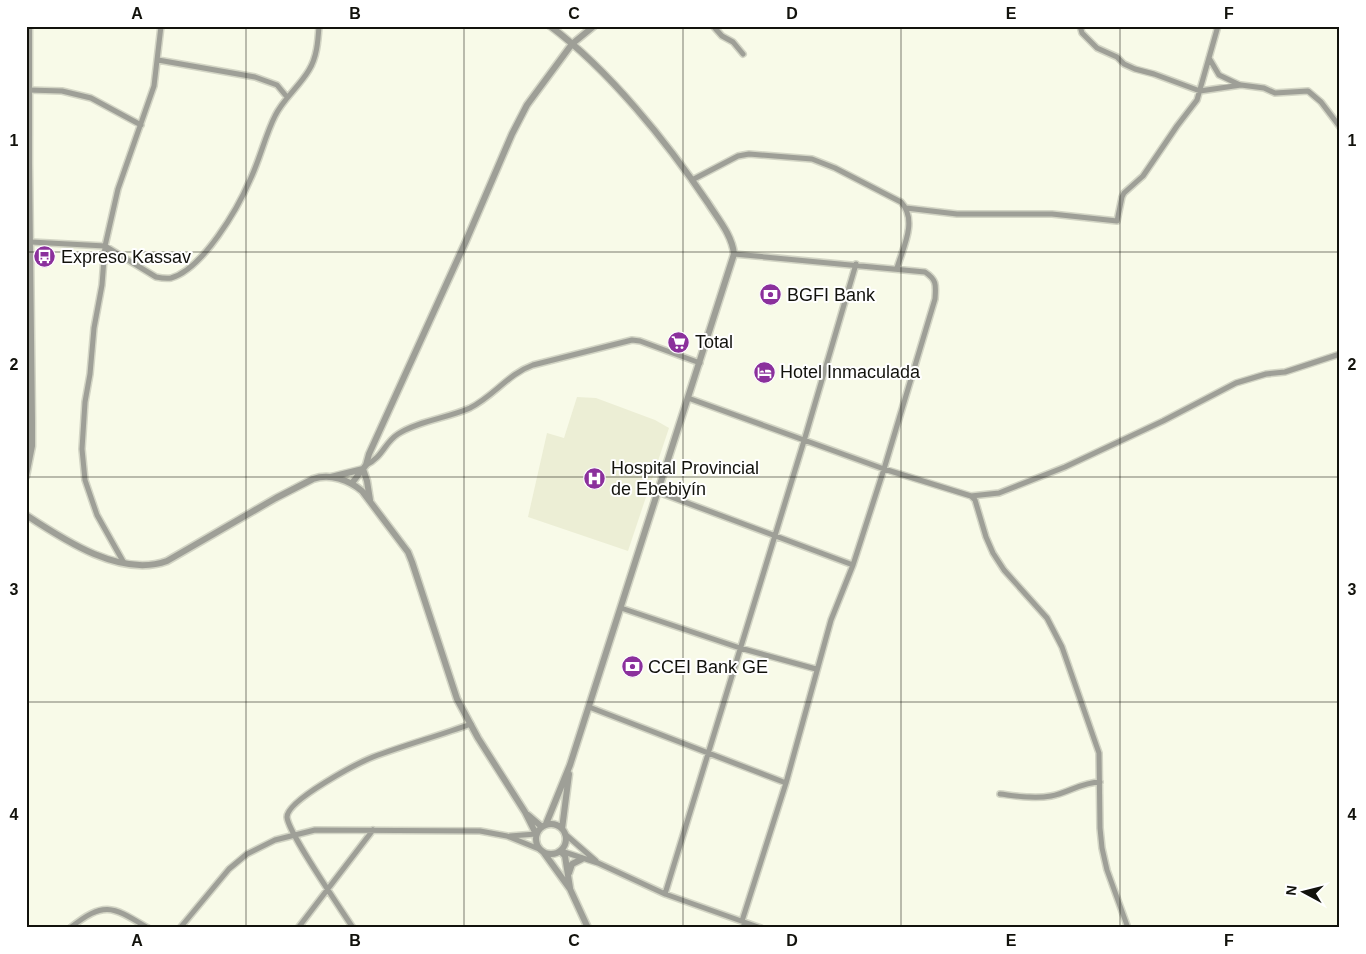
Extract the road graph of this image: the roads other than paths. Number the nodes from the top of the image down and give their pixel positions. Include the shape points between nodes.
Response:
1 (29, 26) edge
2 (162, 26) edge
3 (319, 26) edge
4 (550, 26) edge
5 (594, 26) edge
6 (713, 26) edge
7 (1080, 26) edge
8 (1218, 26) edge
9 (572, 44) junction
10 (743, 54) dead end
11 (1209, 58) junction
12 (158, 60) junction
13 (27, 66) edge
14 (1240, 85) junction
15 (28, 90) junction
16 (1200, 91) junction
17 (287, 97) junction
18 (141, 125) junction
19 (1340, 127) edge
20 (27, 164) edge
21 (692, 180) junction
22 (906, 208) junction
23 (30, 242) junction
24 (105, 246) junction
25 (734, 254) junction
26 (28, 262) edge
27 (856, 264) junction
28 (897, 268) junction
29 (1340, 354) edge
30 (700, 364) junction
31 (688, 398) junction
32 (29, 422) edge
33 (804, 441) junction
34 (364, 467) junction
35 (884, 469) junction
36 (26, 476) edge
37 (330, 477) junction
38 (352, 484) junction
39 (658, 492) junction
40 (971, 496) junction
41 (370, 501) junction
42 (26, 515) edge
43 (774, 536) junction
44 (124, 563) junction
45 (852, 565) junction
46 (621, 608) junction
47 (740, 648) junction
48 (816, 670) junction
49 (589, 707) junction
50 (471, 724) junction
51 (707, 753) junction
52 (570, 765) junction
53 (786, 782) junction
54 (1100, 782) junction
55 (1000, 794) dead end
56 (525, 812) junction
57 (544, 825) junction
58 (373, 830) junction
59 (564, 832) junction
60 (536, 834) junction
61 (294, 835) junction
62 (508, 836) junction
63 (541, 851) junction
64 (560, 851) junction
65 (582, 859) junction
66 (598, 863) junction
67 (568, 876) junction
68 (328, 889) junction
69 (570, 889) junction
70 (665, 894) junction
71 (742, 921) junction
72 (70, 928) edge
73 (148, 928) edge
74 (180, 928) edge
75 (298, 928) edge
76 (353, 928) edge
77 (588, 928) edge
78 (747, 928) edge
79 (761, 928) edge
80 (1128, 928) edge

1 - 13 street
2 - 12 street
3 - 17 street via 315,56 309,70
4 - 9 street
5 - 9 street
6 - 10 street
7 - 16 street via 1082,33 1097,48 1124,64
8 - 11 street
9 - 21 street via 618,89
9 - 34 street via 527,105 512,134
11 - 14 street via 1219,75
11 - 16 street
12 - 17 street via 255,77 277,85
12 - 18 street via 154,86
13 - 15 street
14 - 16 street
14 - 19 street via 1276,93 1308,91
15 - 18 street via 62,91 91,98
15 - 20 street
16 - 22 street via 1192,108 1143,176 1124,193 1117,221 1052,214 957,214
17 - 24 street via 276,113 238,206 191,266 170,278 156,277
18 - 24 street via 118,189
20 - 23 street
21 - 22 street via 738,156 749,154 812,159 896,199
21 - 25 street via 727,232
22 - 28 street via 909,226
23 - 24 street
23 - 26 street
24 - 44 street via 85,402 83,463 97,515
25 - 27 street
25 - 30 street
26 - 32 street
27 - 28 street
27 - 33 street
28 - 35 street via 925,272 933,277 936,286 935,299
29 - 40 street via 1285,372 1236,383 1065,468 999,493
30 - 31 street
30 - 34 street via 632,340 533,365 520,370 470,408 400,432 375,461
31 - 33 street
31 - 39 street
32 - 36 street via 32,446
33 - 35 street
33 - 43 street
34 - 37 street
34 - 38 street
34 - 41 street
35 - 40 street
35 - 45 street
37 - 38 street
37 - 44 street via 318,477 276,498 159,564
38 - 41 street
39 - 43 street
39 - 46 street
40 - 54 street via 993,553 1047,618 1055,633 1099,753
41 - 50 street via 412,562 457,699
42 - 44 street via 90,552
43 - 45 street
43 - 47 street
45 - 48 street
46 - 47 street
46 - 49 street
47 - 48 street
47 - 51 street
48 - 53 street
49 - 51 street
49 - 52 street
50 - 56 street
50 - 61 street via 372,758 322,784 289,811 287,817
51 - 53 street
51 - 70 street
52 - 57 street
52 - 59 street
53 - 71 street
54 - 55 street via 1053,796
54 - 80 street via 1102,848
56 - 57 street
56 - 60 street
57 - 59 street via 555,824
57 - 60 street
58 - 61 street via 329,829
58 - 62 street via 480,831
58 - 68 street
59 - 64 street via 565,843
59 - 66 street
60 - 62 street
60 - 63 street
61 - 68 street
61 - 74 street via 275,840 241,859
62 - 63 street
63 - 64 street via 552,854
63 - 69 street
64 - 65 street
64 - 67 street via 565,856
65 - 66 street
65 - 67 street via 572,864
66 - 70 street
67 - 69 street
68 - 75 street
68 - 76 street
69 - 77 street
70 - 71 street
71 - 78 street
71 - 79 street
72 - 73 street via 107,908

